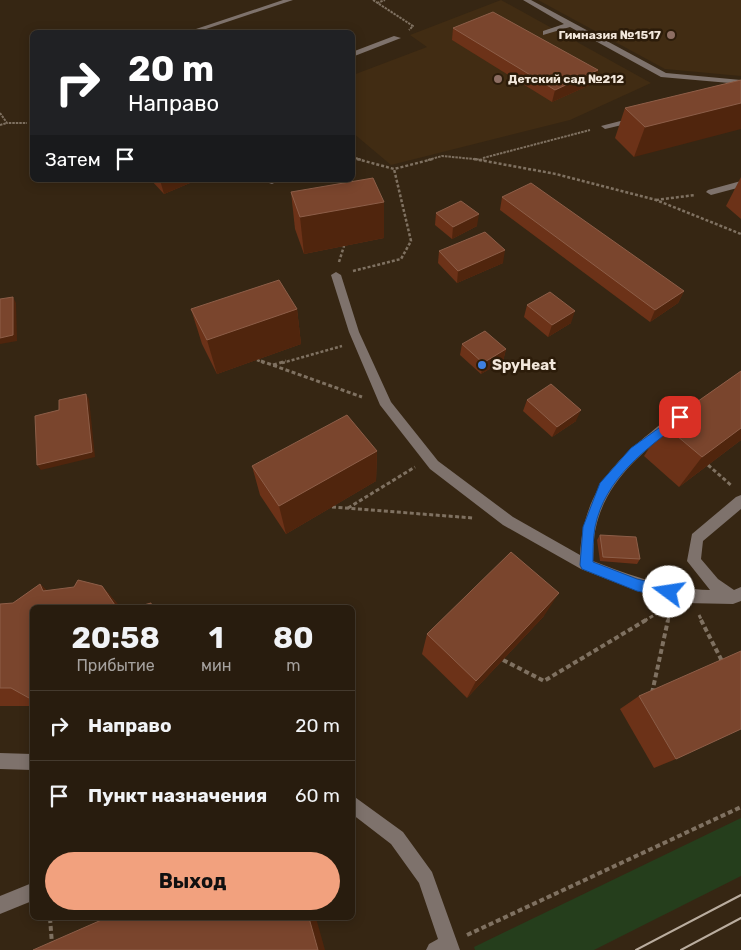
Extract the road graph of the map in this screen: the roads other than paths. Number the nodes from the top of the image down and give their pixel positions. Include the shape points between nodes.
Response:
1 (290, 0) edge
2 (526, 0) edge
3 (570, 24) junction
4 (197, 30) edge
5 (546, 33) dead end
6 (397, 38) road end
7 (355, 54) edge
8 (741, 82) edge
9 (644, 117) edge
10 (605, 126) road end
11 (741, 184) edge
12 (711, 192) road end
13 (336, 275) road end
14 (680, 417) edge
15 (741, 500) edge
16 (586, 565) junction
17 (737, 595) edge
18 (0, 761) edge
19 (30, 762) edge
20 (355, 805) edge
21 (30, 893) edge
22 (0, 905) edge
23 (445, 948) edge

1 - 4 lane
2 - 3 lane
3 - 5 lane
3 - 8 lane via 664,75
6 - 7 lane
9 - 10 lane
11 - 12 lane
13 - 16 lane via 359,342 386,405 434,465 508,521
14 - 16 lane via 635,451 604,487 589,527
15 - 17 lane via 697,538 694,561 713,584
16 - 17 lane via 637,585 689,597
18 - 19 lane
20 - 23 lane via 397,838 426,878
21 - 22 lane

